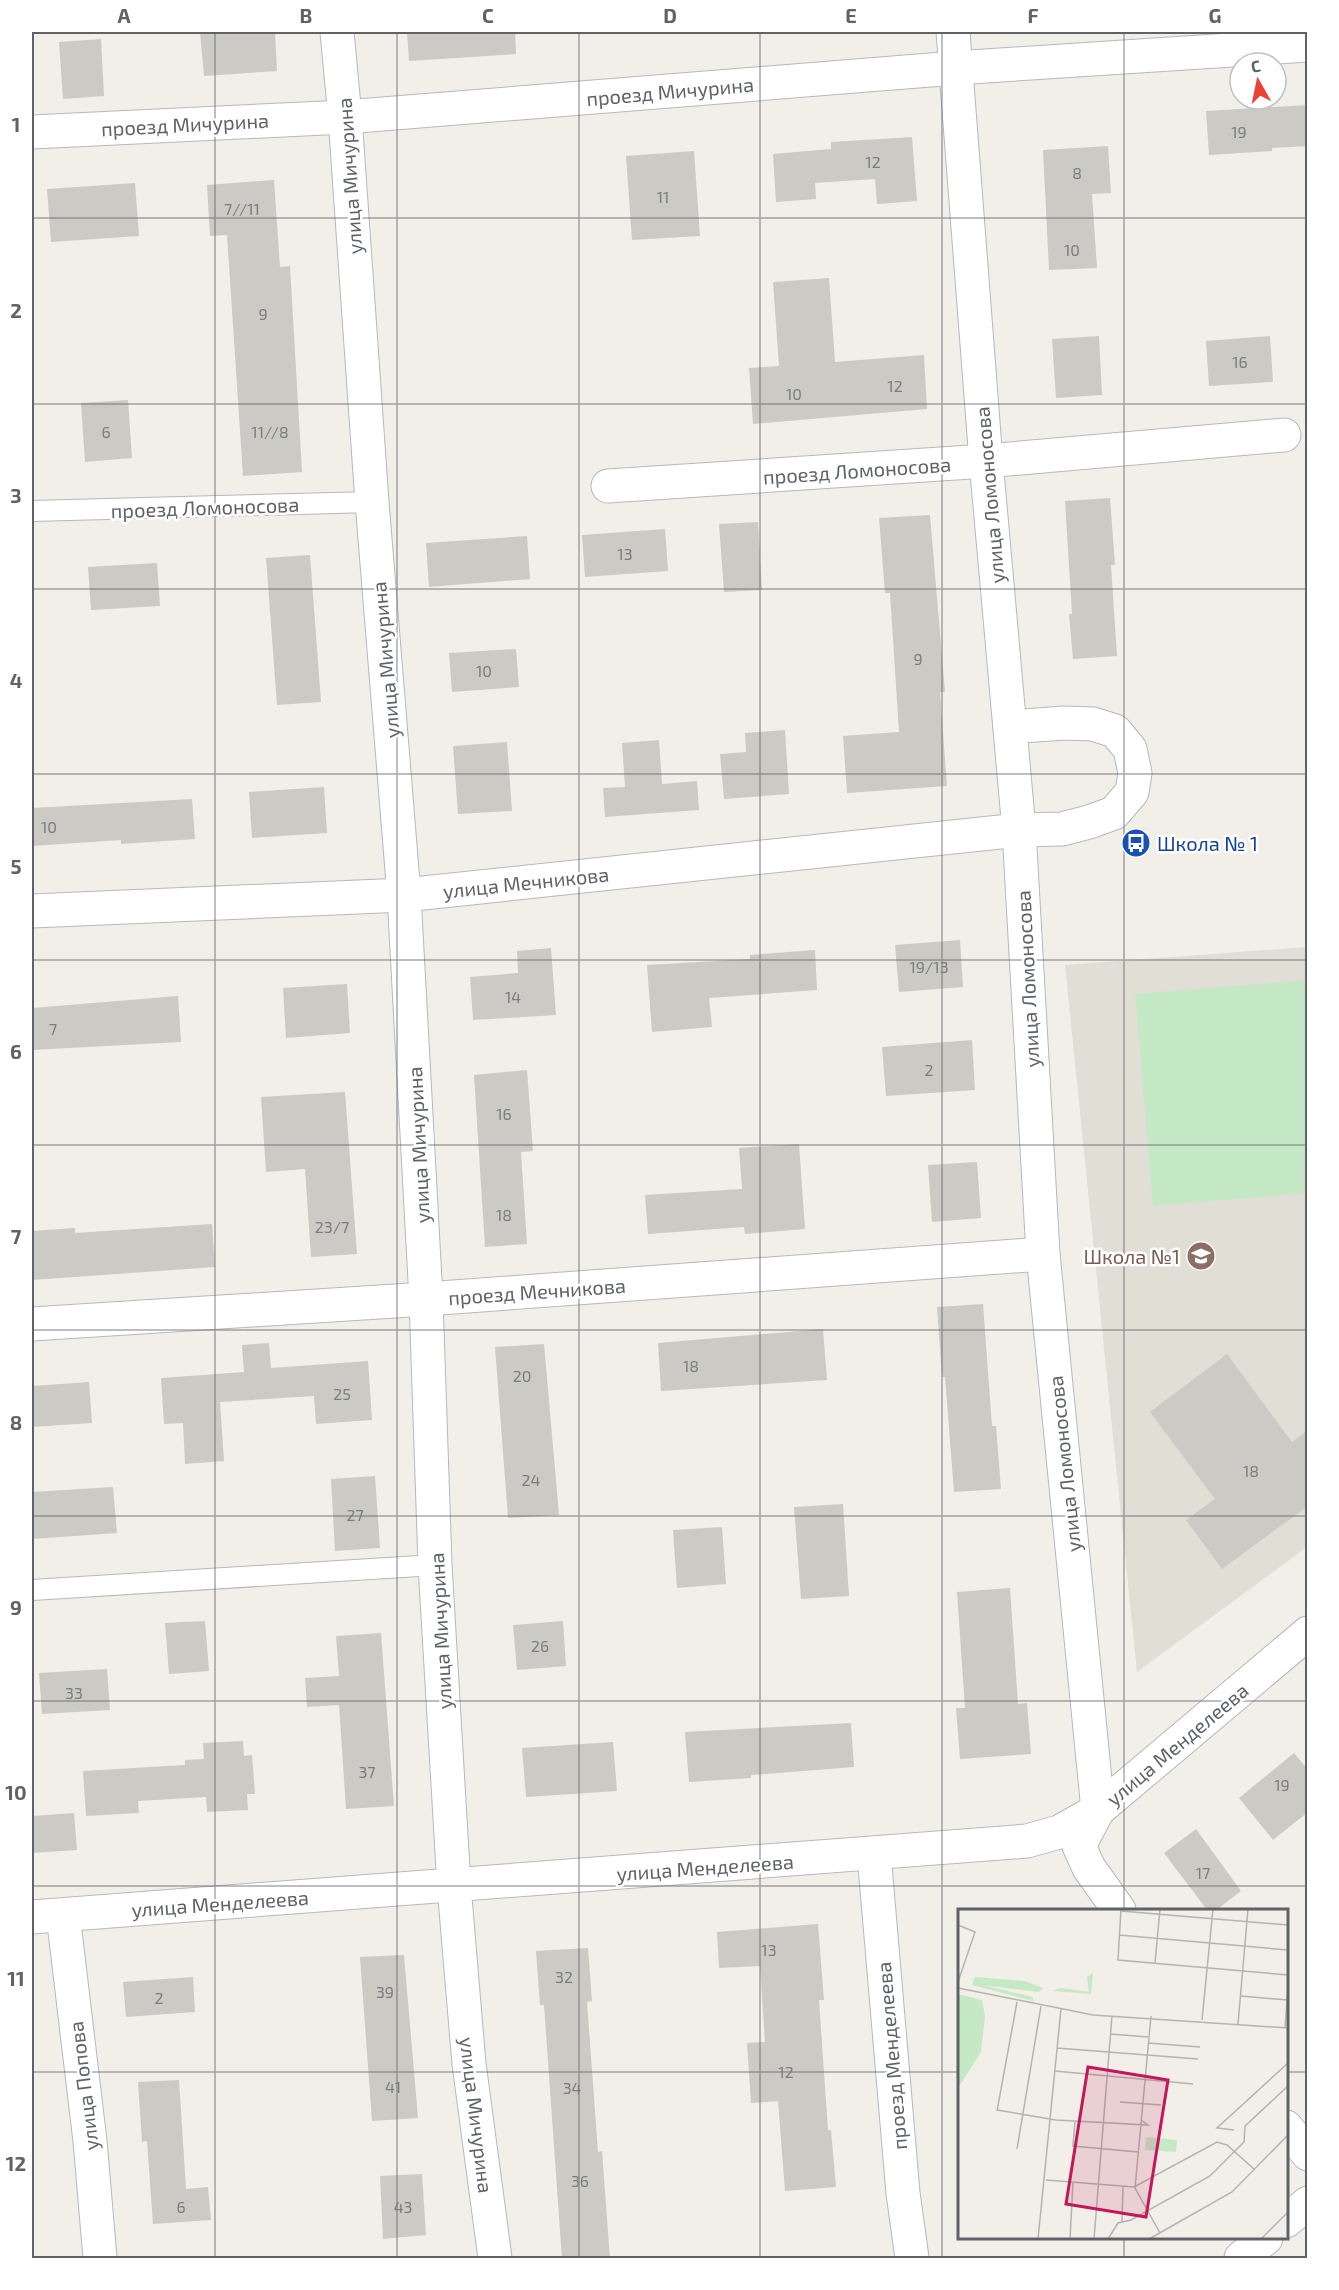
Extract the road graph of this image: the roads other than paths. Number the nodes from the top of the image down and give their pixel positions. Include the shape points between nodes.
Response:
1 (337, 32) edge
2 (953, 32) edge
3 (1308, 45) edge
4 (955, 68) junction
5 (345, 117) junction
6 (32, 132) edge
7 (1284, 435) dead end
8 (986, 461) junction
9 (608, 486) dead end
10 (372, 502) junction
11 (34, 513) edge
12 (1011, 727) junction
13 (1019, 830) junction
14 (404, 895) junction
15 (32, 911) edge
16 (1043, 1254) junction
17 (426, 1299) junction
18 (32, 1324) edge
19 (435, 1565) junction
20 (32, 1590) edge
21 (1308, 1633) edge
22 (1098, 1810) junction
23 (874, 1854) junction
24 (454, 1886) junction
25 (1118, 1909) edge
26 (47, 1916) edge
27 (1288, 2128) edge
28 (1308, 2154) edge
29 (1308, 2203) edge
30 (1288, 2220) edge
31 (1265, 2239) edge
32 (100, 2259) edge
33 (495, 2259) edge
34 (912, 2259) edge
35 (1241, 2259) edge

1 - 5 street, улица Мичурина
2 - 4 street, улица Ломоносова
3 - 4 street, проезд Мичурина
4 - 5 street, проезд Мичурина
4 - 8 street, улица Ломоносова
5 - 6 street, проезд Мичурина
5 - 10 street, улица Мичурина
7 - 8 street, проезд Ломоносова
8 - 9 street, проезд Ломоносова
8 - 12 street, улица Ломоносова
10 - 11 lane, проезд Ломоносова
10 - 14 street, улица Мичурина
12 - 13 street, улица Ломоносова
12 - 13 street via 1093,724 1114,731 1130,749 1135,773 1132,792 1114,813 1062,829
13 - 14 street, улица Мечникова
13 - 16 street, улица Ломоносова
14 - 15 street, улица Мечникова
14 - 17 street, улица Мичурина
16 - 17 street, проезд Мечникова
16 - 22 street, улица Ломоносова
17 - 18 street, проезд Мечникова
17 - 19 street, улица Мичурина
19 - 20 lane
19 - 24 street, улица Мичурина
21 - 22 street, улица Менделеева
22 - 23 street, улица Менделеева via 1059,1832 1027,1842
22 - 25 street via 1079,1846
23 - 24 street, улица Менделеева
23 - 34 street, проезд Менделеева
24 - 26 street, улица Менделеева
24 - 33 street, улица Мичурина via 469,2064
26 - 32 street, улица Попова via 90,2141
27 - 28 street
29 - 30 street
31 - 35 street

